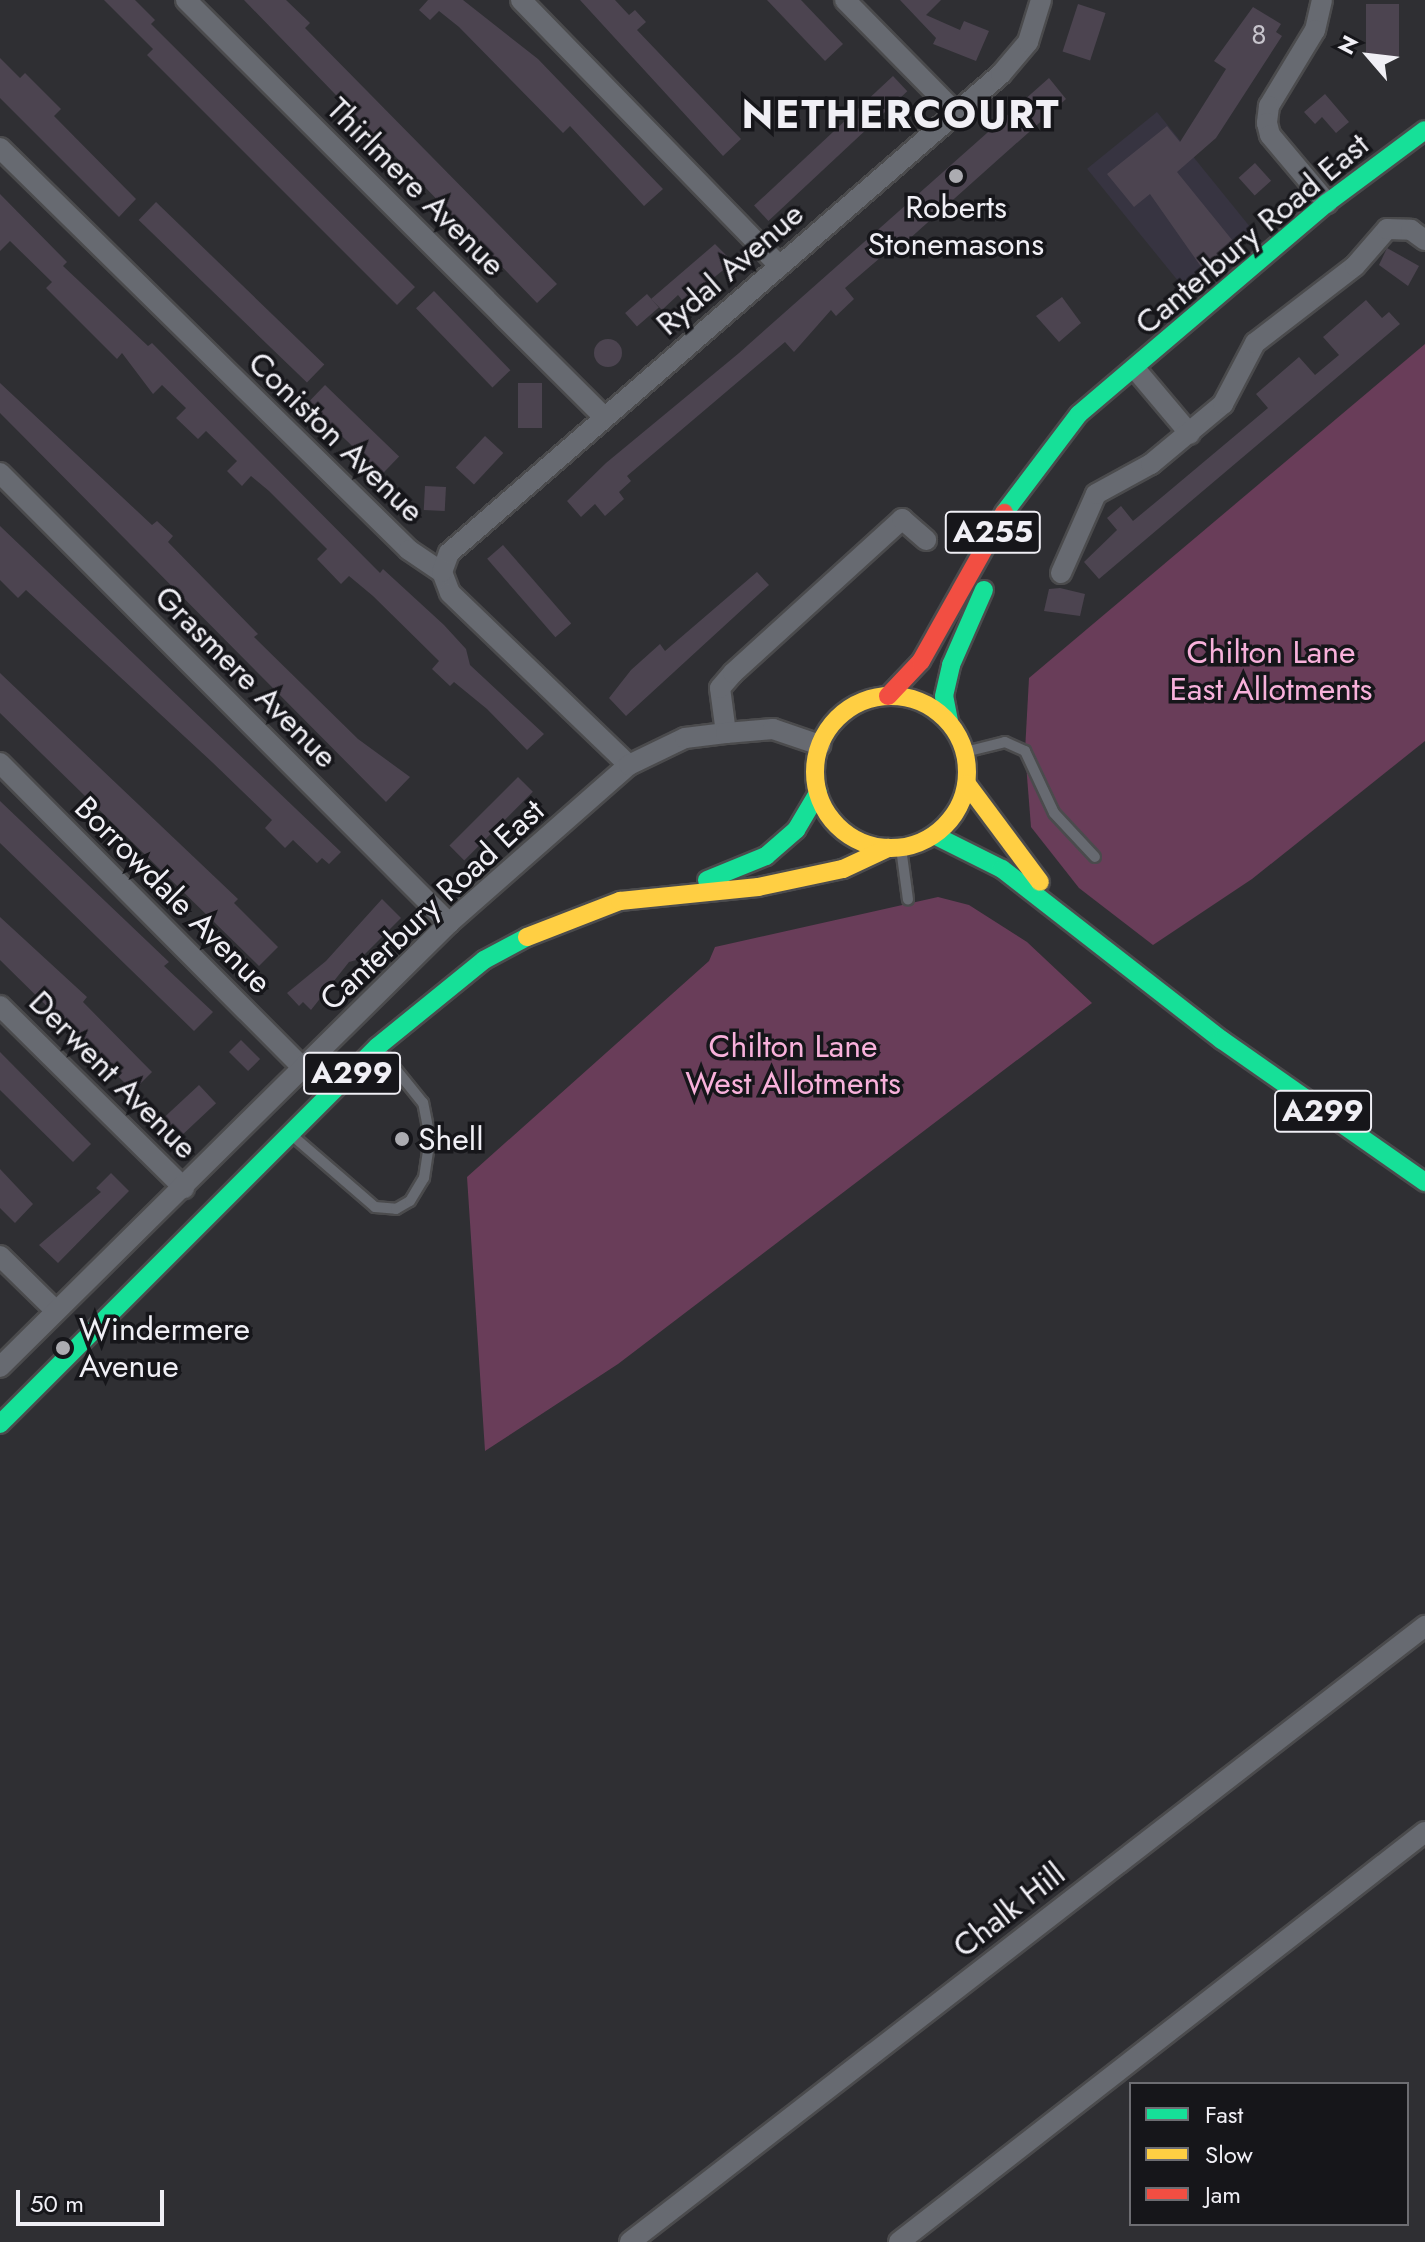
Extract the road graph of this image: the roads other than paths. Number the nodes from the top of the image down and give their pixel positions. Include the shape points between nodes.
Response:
1 (186, 0) edge
2 (521, 0) edge
3 (845, 0) edge
4 (1041, 0) edge
5 (1322, 0) edge
6 (957, 114) junction
7 (1425, 130) edge
8 (0, 148) edge
9 (1327, 203) junction
10 (1425, 240) edge
11 (780, 266) junction
12 (1137, 371) junction
13 (1119, 385) junction
14 (604, 417) junction
15 (1190, 434) junction
16 (0, 473) edge
17 (926, 540) dead end
18 (442, 572) junction
19 (1061, 573) dead end
20 (888, 696) junction
21 (949, 721) junction
22 (726, 733) junction
23 (820, 745) junction
24 (965, 752) junction
25 (0, 763) edge
26 (629, 765) junction
27 (967, 784) junction
28 (818, 793) junction
29 (934, 835) junction
30 (894, 848) junction
31 (1095, 857) dead end
32 (670, 893) junction
33 (908, 900) dead end
34 (449, 923) junction
35 (1076, 923) junction
36 (0, 1006) edge
37 (377, 1047) junction
38 (304, 1069) junction
39 (290, 1134) junction
40 (1425, 1182) edge
41 (184, 1188) junction
42 (0, 1256) edge
43 (56, 1311) junction
44 (0, 1367) edge
45 (0, 1424) edge
46 (1425, 1626) edge
47 (1425, 1832) edge
48 (630, 2242) edge
49 (899, 2242) edge

1 - 14 street, Thirlmere Avenue
2 - 11 street
3 - 6 street
4 - 6 street, Rydal Avenue via 1021,55
5 - 9 street via 1315,30 1269,106 1267,123 1270,135
6 - 11 street, Rydal Avenue
7 - 9 main road, Canterbury Road East / A255
8 - 18 street, Coniston Avenue via 409,550
9 - 12 main road, Canterbury Road East / A255
10 - 15 street via 1411,230 1387,229 1355,266 1255,343 1223,404
11 - 14 street, Rydal Avenue
12 - 13 main road, Canterbury Road East / A255
12 - 15 street
13 - 20 main road, Canterbury Road East / A255 via 1056,439 1010,502 921,661
13 - 21 main road, Canterbury Road East / A255 via 1024,516 965,624 944,696
14 - 18 street, Rydal Avenue via 449,553
15 - 19 street via 1096,494
16 - 34 street, Grasmere Avenue
17 - 22 street via 902,519 733,673 720,688
18 - 26 street, Coniston Avenue via 450,593
20 - 21 main road via 910,698
20 - 23 main road via 846,710
21 - 24 main road
22 - 23 street, Canterbury Road East via 773,729
22 - 26 street, Canterbury Road East via 685,738
23 - 28 main road
24 - 27 main road
24 - 31 lane via 1005,742 1025,751 1054,813
25 - 38 street, Borrowdale Avenue
26 - 34 street, Canterbury Road East
27 - 29 main road via 956,813
27 - 35 main road, A299
28 - 30 main road via 852,837
28 - 32 main road, Canterbury Road East / A299 via 796,830 766,856
29 - 30 main road
29 - 35 main road, A299 via 977,853
30 - 32 main road, Canterbury Road East / A299 via 843,869 758,887
30 - 33 lane
32 - 37 main road, Canterbury Road East / A299 via 620,901 538,932 484,960
34 - 38 street, Canterbury Road East
35 - 40 main road, A299 via 1222,1040
36 - 41 street, Derwent Avenue
37 - 39 main road, Canterbury Road East / A299
37 - 39 lane via 423,1103 431,1158 410,1201 396,1209 375,1207
38 - 41 street, Canterbury Road East
39 - 45 main road, Canterbury Road East / A299
41 - 43 street, Canterbury Road East
42 - 43 street
43 - 44 street, Canterbury Road East
46 - 48 street, Chalk Hill
47 - 49 street

